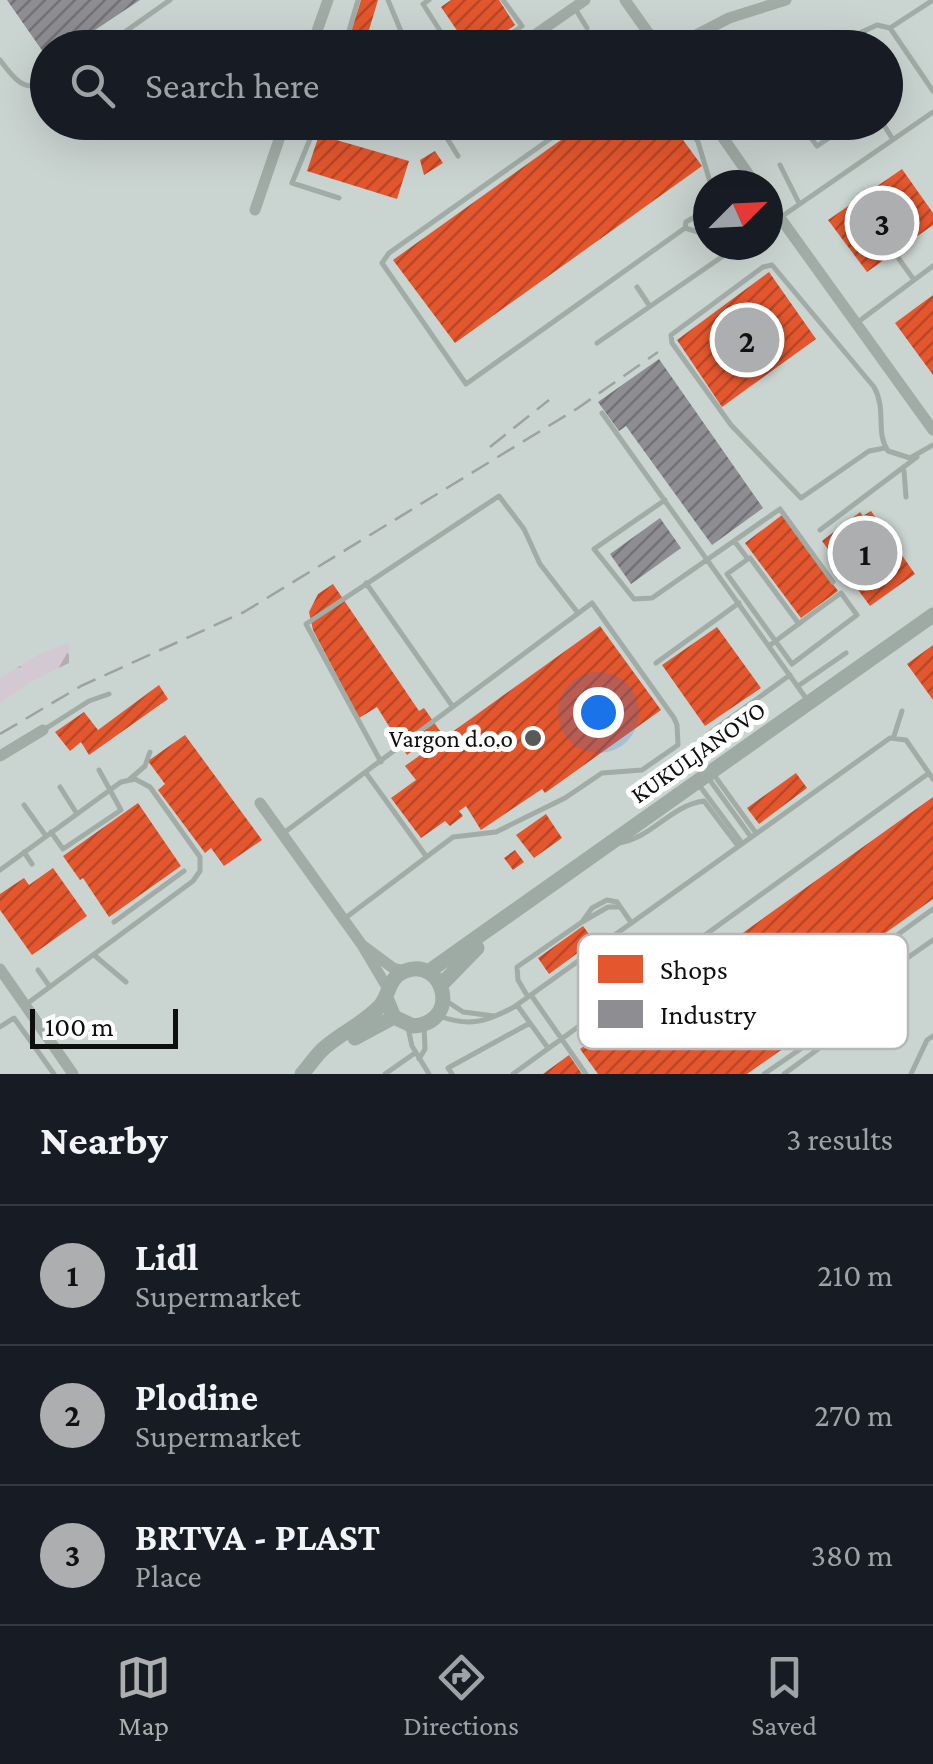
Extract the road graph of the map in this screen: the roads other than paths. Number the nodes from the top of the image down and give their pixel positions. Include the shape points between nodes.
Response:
1 (170, 0) edge
2 (328, 0) edge
3 (358, 0) edge
4 (388, 0) edge
5 (429, 0) edge
6 (503, 0) edge
7 (625, 0) edge
8 (786, 0) edge
9 (933, 0) edge
10 (579, 4) edge
11 (587, 28) dead end
12 (890, 28) joint
13 (128, 30) edge
14 (317, 30) edge
15 (349, 30) edge
16 (400, 30) edge
17 (440, 30) edge
18 (516, 30) edge
19 (543, 30) edge
20 (646, 30) edge
21 (706, 30) edge
22 (866, 30) edge
23 (903, 47) edge
24 (0, 60) edge
25 (30, 87) edge
26 (933, 90) edge
27 (933, 112) edge
28 (903, 131) edge
29 (279, 140) edge
30 (310, 140) edge
31 (448, 140) edge
32 (549, 140) edge
33 (697, 140) edge
34 (725, 140) edge
35 (889, 140) edge
36 (458, 156) dead end
37 (780, 166) dead end
38 (706, 170) edge
39 (746, 170) edge
40 (339, 198) dead end
41 (799, 204) junction
42 (255, 210) dead end
43 (783, 216) edge
44 (693, 218) edge
45 (783, 222) edge
46 (685, 228) junction
47 (693, 230) edge
48 (899, 259) dead end
49 (715, 260) edge
50 (933, 266) edge
51 (914, 280) junction
52 (636, 287) dead end
53 (650, 306) junction
54 (855, 324) junction
55 (597, 342) dead end
56 (602, 413) dead end
57 (933, 430) edge
58 (933, 446) edge
59 (885, 448) junction
60 (920, 456) junction
61 (904, 468) junction
62 (906, 497) dead end
63 (665, 500) junction
64 (820, 530) dead end
65 (736, 541) junction
66 (708, 561) junction
67 (833, 582) dead end
68 (366, 583) junction
69 (739, 603) junction
70 (578, 614) junction
71 (933, 615) edge
72 (799, 624) junction
73 (776, 641) junction
74 (769, 646) junction
75 (846, 652) dead end
76 (656, 662) dead end
77 (790, 675) junction
78 (798, 686) junction
79 (108, 694) dead end
80 (810, 703) junction
81 (454, 708) junction
82 (902, 712) dead end
83 (43, 730) joint
84 (708, 734) dead end
85 (894, 736) junction
86 (150, 752) dead end
87 (0, 756) edge
88 (380, 762) junction
89 (99, 770) dead end
90 (366, 773) junction
91 (931, 776) edge
92 (705, 777) junction
93 (130, 779) junction
94 (60, 787) dead end
95 (109, 791) junction
96 (260, 803) dead end
97 (24, 805) dead end
98 (77, 814) junction
99 (49, 834) junction
100 (282, 834) junction
101 (754, 835) junction
102 (611, 844) junction
103 (740, 844) junction
104 (24, 852) junction
105 (427, 856) junction
106 (32, 864) dead end
107 (0, 870) edge
108 (184, 871) dead end
109 (176, 876) junction
110 (184, 888) junction
111 (139, 904) junction
112 (933, 909) edge
113 (146, 916) junction
114 (344, 919) junction
115 (630, 921) junction
116 (114, 922) dead end
117 (493, 930) junction
118 (613, 934) edge
119 (709, 934) edge
120 (899, 934) edge
121 (933, 940) edge
122 (362, 945) junction
123 (94, 954) junction
124 (908, 957) edge
125 (578, 960) edge
126 (38, 970) dead end
127 (404, 971) junction
128 (428, 972) junction
129 (2, 977) edge
130 (126, 982) dead end
131 (50, 987) junction
132 (442, 992) junction
133 (387, 993) junction
134 (530, 996) junction
135 (517, 1004) junction
136 (25, 1005) junction
137 (497, 1016) junction
138 (416, 1020) junction
139 (530, 1023) junction
140 (0, 1026) edge
141 (578, 1028) edge
142 (933, 1036) edge
143 (562, 1039) junction
144 (548, 1048) junction
145 (800, 1049) edge
146 (818, 1049) edge
147 (417, 1056) junction
148 (54, 1074) edge
149 (73, 1074) edge
150 (302, 1074) edge
151 (384, 1074) edge
152 (430, 1074) edge
153 (452, 1074) edge
154 (512, 1074) edge
155 (586, 1074) edge
156 (764, 1074) edge
157 (784, 1074) edge
158 (911, 1074) edge

1 - 13 lane
2 - 14 street
3 - 15 lane
4 - 16 lane
5 - 17 lane via 423,4
6 - 18 lane via 522,26
7 - 20 street
8 - 21 street
9 - 12 lane
10 - 11 lane
10 - 19 street
12 - 22 lane
23 - 26 lane
24 - 25 lane via 16,82
27 - 28 lane
29 - 42 street
30 - 40 lane via 292,183
31 - 36 lane
32 - 46 lane via 382,263 466,384
33 - 38 lane
34 - 39 street
35 - 41 lane
37 - 41 lane
41 - 43 lane
44 - 46 lane
45 - 54 street
46 - 47 lane
48 - 51 lane
49 - 53 lane
50 - 51 lane
51 - 54 lane
52 - 53 lane
53 - 55 lane
54 - 57 street
56 - 63 lane
58 - 60 lane
59 - 59 lane via 869,451 802,498 731,425 671,335 772,265 874,387
59 - 60 lane via 900,458
60 - 61 lane
61 - 62 lane
61 - 64 lane
63 - 66 lane
63 - 66 lane via 594,549 628,595 641,601
65 - 66 lane
65 - 67 lane via 780,509
65 - 72 lane
65 - 73 lane via 748,558 727,574
66 - 69 lane
68 - 70 lane via 500,496
68 - 81 lane
68 - 88 lane via 306,624
69 - 74 lane
69 - 76 lane
70 - 81 lane
70 - 105 lane via 592,604 674,718 678,745 642,770 606,771 528,817 496,832 453,837
71 - 80 main road, KUKULJANOVO
72 - 73 lane
72 - 73 lane via 841,593 857,616 792,664
73 - 74 lane
74 - 77 lane
75 - 78 lane
77 - 78 lane
77 - 84 lane
78 - 80 lane
79 - 83 lane
80 - 92 main road, KUKULJANOVO
81 - 88 lane
82 - 85 lane
83 - 87 street
85 - 91 lane via 906,740
85 - 101 lane
86 - 93 lane
88 - 90 lane
89 - 95 lane
90 - 100 lane
90 - 105 lane
91 - 119 lane
92 - 101 lane
92 - 102 main road, KUKULJANOVO
92 - 103 lane
93 - 95 lane
93 - 110 lane via 150,787 200,858 198,876
94 - 98 lane
95 - 98 lane
95 - 99 lane via 121,810 64,850
96 - 100 street
97 - 99 lane
98 - 99 lane
99 - 104 lane
100 - 114 street
101 - 103 lane
102 - 103 lane via 635,840 686,804 704,801
102 - 117 main road, KUKULJANOVO
103 - 115 lane
104 - 106 lane
104 - 107 lane
105 - 114 lane
108 - 109 lane
109 - 110 lane
109 - 111 lane
110 - 113 lane
111 - 113 lane
111 - 116 lane
112 - 120 lane
113 - 123 lane
114 - 122 street
115 - 118 lane
115 - 134 lane via 607,900 592,908 516,967
117 - 128 main road
117 - 132 main road
121 - 124 lane
122 - 127 street
122 - 133 street
123 - 130 lane
123 - 131 lane
125 - 134 lane
126 - 131 lane
127 - 128 main road
127 - 133 main road
128 - 132 main road
129 - 136 street
131 - 136 lane
132 - 137 lane via 464,1012
132 - 138 main road
133 - 138 main road
133 - 150 main road via 377,1010 322,1050
134 - 135 lane
134 - 143 lane
135 - 137 lane
135 - 139 lane
136 - 149 street
137 - 138 lane via 472,1024
138 - 147 lane
138 - 147 lane via 424,1049
138 - 150 main road via 357,1036
139 - 144 lane
139 - 153 lane via 448,1068
140 - 148 lane via 14,1018
141 - 143 lane
142 - 158 lane
143 - 144 lane
143 - 155 lane
144 - 154 lane
145 - 156 lane
146 - 157 lane
147 - 151 lane
147 - 152 lane

